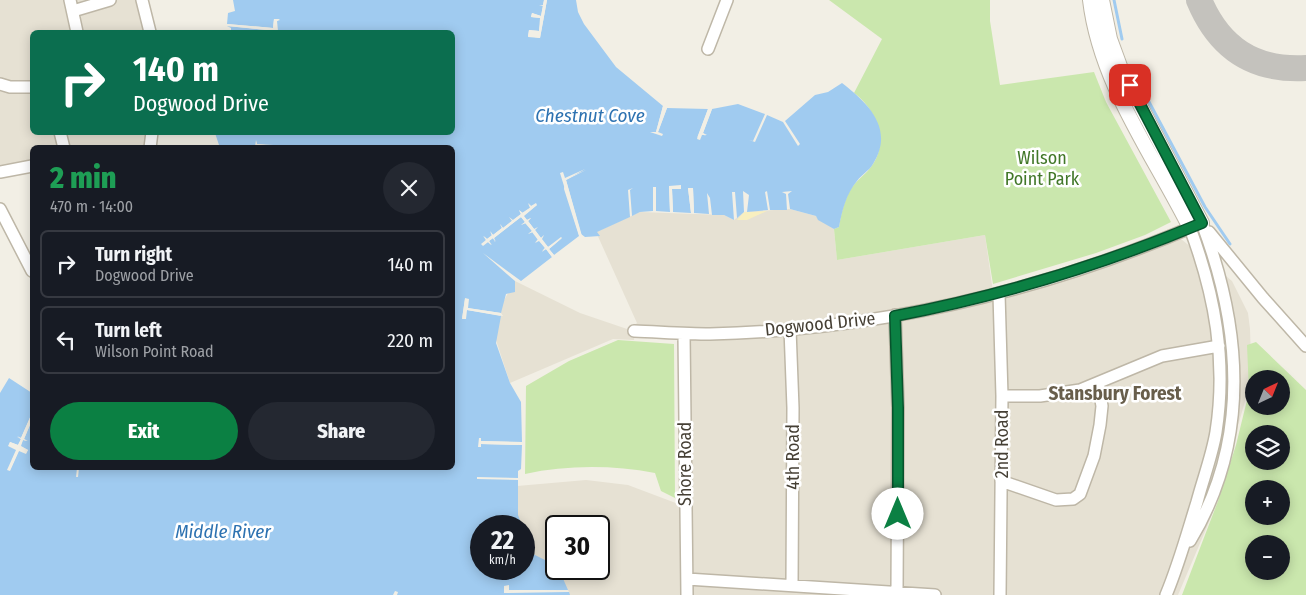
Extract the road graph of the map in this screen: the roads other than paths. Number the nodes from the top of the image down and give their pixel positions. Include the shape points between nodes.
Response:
1 (110, 0) edge
2 (142, 0) edge
3 (727, 0) edge
4 (1090, 0) edge
5 (1102, 0) edge
6 (72, 6) edge
7 (77, 30) edge
8 (150, 30) edge
9 (708, 49) dead end
10 (0, 84) edge
11 (30, 88) edge
12 (30, 166) edge
13 (0, 172) edge
14 (0, 209) edge
15 (1196, 225) junction
16 (30, 267) edge
17 (998, 294) junction
18 (895, 316) junction
19 (790, 329) junction
20 (634, 331) dead end
21 (684, 334) junction
22 (1219, 346) junction
23 (1306, 346) edge
24 (1098, 383) junction
25 (1002, 396) junction
26 (1001, 481) junction
27 (1183, 552) junction
28 (687, 579) junction
29 (784, 588) edge
30 (892, 593) edge
31 (687, 595) edge
32 (935, 595) edge
33 (1000, 595) edge
34 (1166, 595) edge

1 - 6 street
2 - 8 street
3 - 9 street
4 - 15 street via 1096,36 1111,79
5 - 15 street via 1110,39 1121,69
6 - 7 street
10 - 11 street
12 - 13 street
14 - 16 street
15 - 17 street, Dogwood Drive via 1108,260
15 - 22 street
15 - 23 street
15 - 27 street via 1215,262 1229,321 1235,364 1234,403 1228,445 1214,494
17 - 18 street, Dogwood Drive
17 - 25 street, 2nd Road
18 - 19 street, Dogwood Drive
18 - 30 street via 898,408
19 - 21 street, Dogwood Drive
19 - 29 street, 4th Road via 793,417
20 - 21 street, Dogwood Drive
21 - 28 street, Shore Road
22 - 24 street via 1162,356
22 - 27 street via 1221,382 1216,433
24 - 25 street via 1080,390 1040,396
24 - 26 street via 1102,406 1100,425 1094,456 1080,494 1073,499 1056,500
25 - 26 street, 2nd Road
26 - 33 street, 2nd Road
27 - 34 street
28 - 29 street
28 - 31 street, Shore Road
29 - 30 street
30 - 32 street

